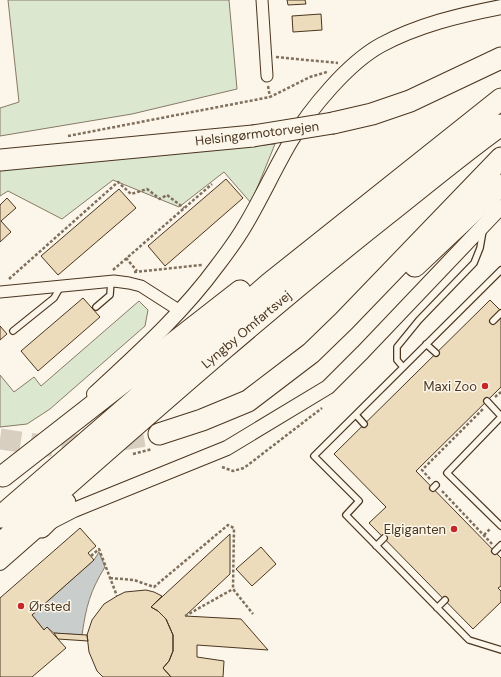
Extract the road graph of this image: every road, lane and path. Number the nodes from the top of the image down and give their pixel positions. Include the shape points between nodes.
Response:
1 (262, 0) edge
2 (501, 7) edge
3 (501, 45) edge
4 (265, 56) junction
5 (501, 58) edge
6 (353, 64) junction
7 (267, 76) dead end
8 (501, 93) edge
9 (501, 99) edge
10 (410, 101) junction
11 (501, 125) edge
12 (66, 136) dead end
13 (501, 158) edge
14 (0, 160) edge
15 (212, 184) dead end
16 (501, 185) edge
17 (501, 207) edge
18 (184, 208) junction
19 (484, 226) junction
20 (126, 258) junction
21 (217, 267) junction
22 (501, 270) edge
23 (137, 271) junction
24 (129, 272) dead end
25 (111, 281) junction
26 (99, 282) junction
27 (61, 286) junction
28 (3, 287) edge
29 (96, 308) dead end
30 (180, 311) junction
31 (501, 314) edge
32 (493, 321) dead end
33 (14, 331) dead end
34 (426, 344) junction
35 (436, 353) dead end
36 (311, 354) junction
37 (403, 367) junction
38 (196, 371) junction
39 (328, 387) junction
40 (487, 401) dead end
41 (356, 415) junction
42 (501, 417) edge
43 (364, 424) dead end
44 (456, 431) dead end
45 (159, 434) tunnel mouth
46 (456, 436) dead end
47 (222, 467) dead end
48 (2, 478) edge
49 (0, 517) edge
50 (501, 526) edge
51 (41, 527) junction
52 (482, 533) dead end
53 (384, 538) dead end
54 (482, 538) dead end
55 (0, 544) edge
56 (501, 545) edge
57 (376, 546) junction
58 (495, 551) dead end
59 (91, 556) dead end
60 (0, 564) edge
61 (110, 578) junction
62 (232, 589) junction
63 (117, 596) dead end
64 (445, 600) dead end
65 (437, 608) junction
66 (253, 614) dead end
67 (185, 616) dead end
68 (501, 650) edge

1 - 4 street
2 - 6 street via 418,28 380,46
3 - 10 highway
4 - 6 path
4 - 7 street
5 - 10 highway, Helsingørmotorvejen
6 - 12 path via 310,77 270,97
6 - 21 street via 309,114 291,141 246,225
8 - 48 highway via 493,94
9 - 49 highway, Lyngby Omfartsvej via 270,283
10 - 14 highway, Helsingørmotorvejen, bridge via 372,114 333,123 253,136
11 - 38 highway, Lyngby Omfartsvej via 330,259
13 - 36 highway
15 - 18 path
16 - 36 highway via 334,342
17 - 19 street
18 - 20 path
18 - 28 path via 167,195 160,199 147,189 131,194 118,182
19 - 37 lane via 474,263 419,320 397,347 397,360
19 - 39 street
20 - 23 path
20 - 26 path
21 - 23 path via 204,264
21 - 30 street
22 - 34 lane
23 - 24 path
25 - 26 street
25 - 29 lane via 110,295
25 - 30 street via 141,286
26 - 27 street
27 - 28 street
27 - 33 lane via 54,298
30 - 48 street
31 - 32 lane
34 - 35 lane
34 - 37 lane
36 - 45 highway via 248,401
37 - 41 lane
38 - 51 highway via 147,428
38 - 55 highway, Lyngby Omfartsvej
39 - 47 path via 323,406 244,468 233,471
39 - 51 street via 227,448 74,510
40 - 42 lane
41 - 43 lane
41 - 57 lane via 314,456 358,501 346,515
42 - 50 lane via 447,473
44 - 46 path
51 - 60 street
52 - 54 path
53 - 57 lane
56 - 58 lane
57 - 65 lane
59 - 61 path via 99,549
61 - 62 path via 134,580 154,587 228,525 234,528
61 - 63 path
62 - 66 path
62 - 67 path
64 - 65 lane
65 - 68 lane via 469,640

